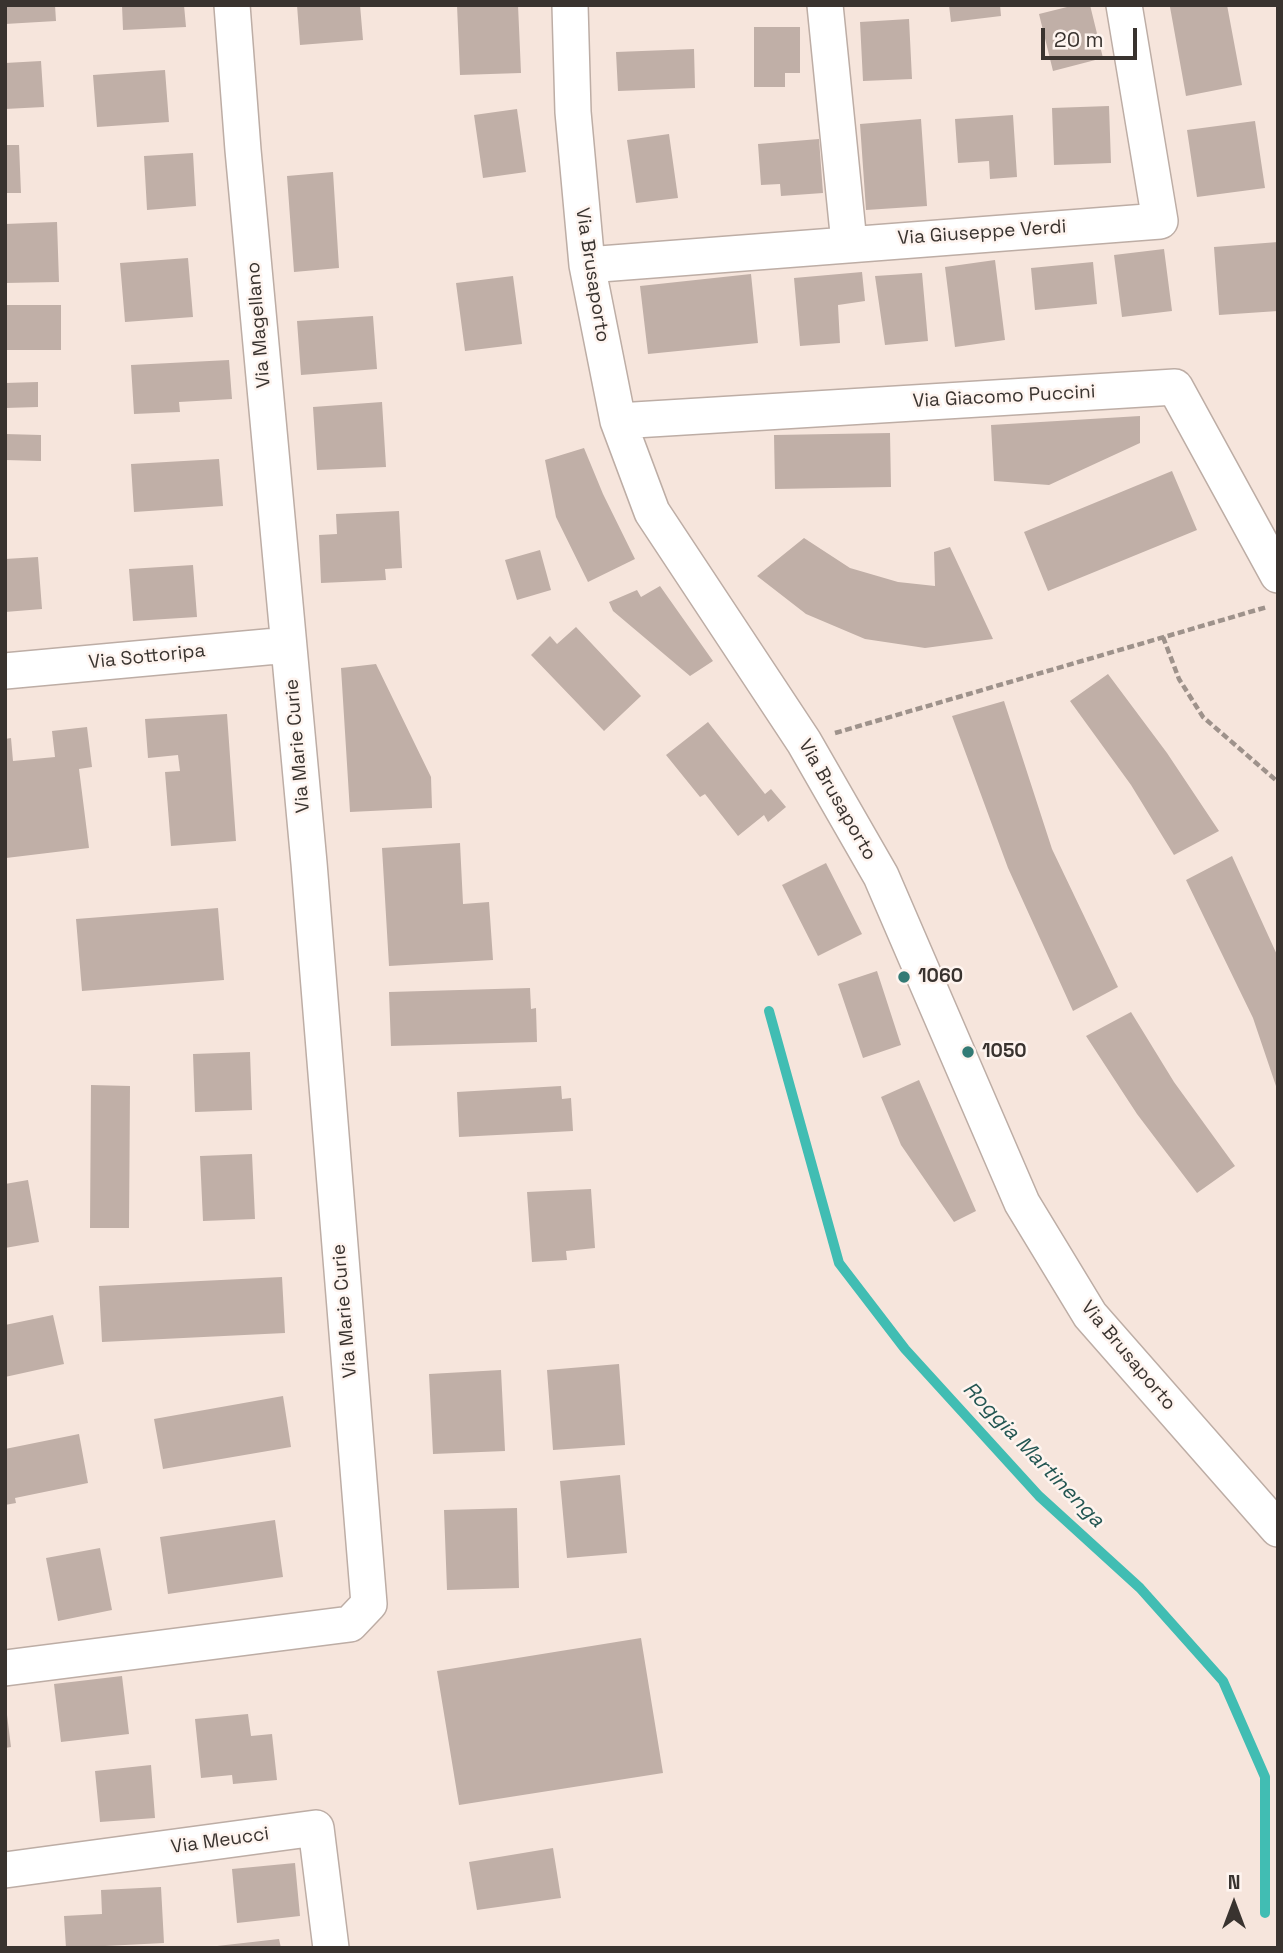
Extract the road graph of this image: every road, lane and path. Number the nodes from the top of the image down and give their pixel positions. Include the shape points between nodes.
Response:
1 (232, 5) edge
2 (570, 5) edge
3 (825, 5) edge
4 (1124, 5) edge
5 (849, 243) junction
6 (587, 265) junction
7 (618, 421) junction
8 (1278, 575) edge
9 (1278, 604) edge
10 (1163, 637) junction
11 (288, 645) junction
12 (5, 671) edge
13 (804, 742) junction
14 (1278, 782) edge
15 (1278, 1529) edge
16 (5, 1668) edge
17 (5, 1870) edge
18 (331, 1948) edge

1 - 11 street, Via Magellano
2 - 6 street, Via Brusaporto via 573,112
3 - 5 street
4 - 5 street, Via Giuseppe Verdi via 1160,221
5 - 6 street, Via Giuseppe Verdi
6 - 7 street, Via Brusaporto
7 - 8 street, Via Giacomo Puccini via 1175,387
7 - 13 street, Via Brusaporto via 652,512
9 - 10 path
10 - 13 path
10 - 14 path via 1179,679 1203,717
11 - 12 street, Via Sottoripa
11 - 16 street, Via Marie Curie via 369,1604 351,1624
13 - 15 street, Via Brusaporto via 881,876 1022,1203 1090,1315
17 - 18 street, Via Meucci via 316,1828

